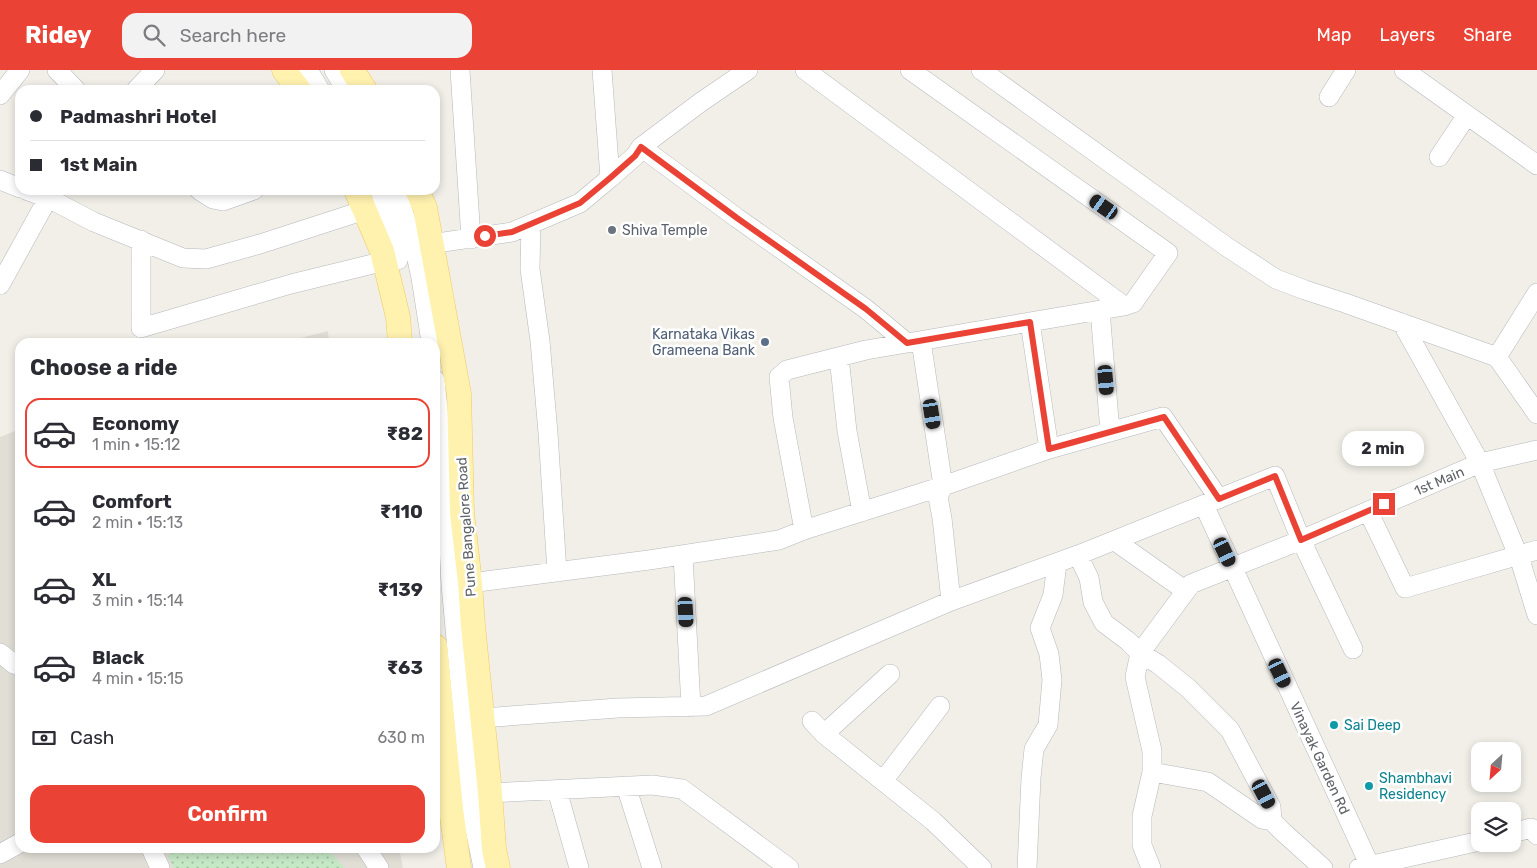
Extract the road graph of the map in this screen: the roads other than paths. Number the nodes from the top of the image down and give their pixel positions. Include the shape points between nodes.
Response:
1 (20, 70) edge
2 (57, 70) edge
3 (154, 70) edge
4 (284, 70) edge
5 (308, 70) edge
6 (334, 70) edge
7 (352, 70) edge
8 (460, 70) edge
9 (602, 70) edge
10 (748, 70) edge
11 (805, 70) edge
12 (910, 70) edge
13 (981, 70) edge
14 (1346, 70) edge
15 (1404, 70) edge
16 (71, 85) edge
17 (140, 85) edge
18 (295, 85) edge
19 (317, 85) edge
20 (343, 85) edge
21 (362, 85) edge
22 (0, 95) edge
23 (1329, 97) dead end
24 (1467, 114) junction
25 (641, 147) junction
26 (1439, 157) dead end
27 (1537, 165) edge
28 (610, 178) junction
29 (0, 180) edge
30 (15, 186) edge
31 (51, 195) edge
32 (54, 195) edge
33 (207, 195) edge
34 (240, 195) edge
35 (382, 195) edge
36 (397, 195) edge
37 (419, 195) edge
38 (360, 200) edge
39 (531, 224) junction
40 (471, 239) junction
41 (140, 240) junction
42 (407, 253) junction
43 (0, 285) edge
44 (1537, 292) edge
45 (1124, 306) junction
46 (1100, 310) junction
47 (1030, 322) junction
48 (1402, 323) junction
49 (400, 338) edge
50 (410, 338) edge
51 (430, 338) edge
52 (438, 338) edge
53 (440, 342) edge
54 (914, 342) junction
55 (839, 357) junction
56 (1497, 357) junction
57 (1537, 414) edge
58 (440, 428) edge
59 (1110, 432) junction
60 (1049, 449) junction
61 (1537, 450) edge
62 (1480, 463) junction
63 (943, 486) junction
64 (1211, 502) junction
65 (1368, 511) junction
66 (862, 512) junction
67 (804, 530) junction
68 (1115, 540) junction
69 (1301, 540) junction
70 (1537, 550) edge
71 (440, 553) edge
72 (683, 555) junction
73 (1078, 555) junction
74 (1518, 556) junction
75 (1057, 563) junction
76 (1232, 568) junction
77 (557, 572) junction
78 (470, 583) junction
79 (1186, 591) junction
80 (951, 601) junction
81 (1537, 615) edge
82 (1353, 649) dead end
83 (1140, 653) junction
84 (890, 674) dead end
85 (940, 706) dead end
86 (691, 707) junction
87 (482, 718) junction
88 (440, 748) edge
89 (1152, 772) junction
90 (883, 781) junction
91 (626, 786) junction
92 (557, 790) junction
93 (490, 793) junction
94 (443, 810) edge
95 (1272, 821) junction
96 (1521, 831) edge
97 (1537, 835) edge
98 (1471, 843) edge
99 (15, 846) edge
100 (154, 853) edge
101 (369, 853) edge
102 (0, 854) edge
103 (1364, 867) edge
104 (160, 868) edge
105 (379, 868) edge
106 (459, 868) edge
107 (474, 868) edge
108 (483, 868) edge
109 (498, 868) edge
110 (579, 868) edge
111 (652, 868) edge
112 (789, 868) edge
113 (982, 868) edge
114 (1027, 868) edge
115 (1151, 868) edge
116 (1323, 868) edge

1 - 22 street
2 - 16 street
3 - 17 street
4 - 18 main road
5 - 19 street
6 - 20 street
7 - 21 main road
8 - 40 street
9 - 28 street
10 - 25 street
11 - 45 street
12 - 45 street via 1168,253 1132,303
13 - 48 street via 1276,279
14 - 23 street
15 - 24 street
24 - 26 street
24 - 27 street
25 - 28 street
25 - 54 street
28 - 39 street via 580,203
29 - 30 street
31 - 43 street
32 - 41 street via 94,222
33 - 34 street via 223,201
35 - 42 street
36 - 42 street
37 - 42 main road, Pune Bangalore Road via 425,208
38 - 41 street via 260,244 206,259 183,258
38 - 42 main road, Pune Bangalore Road
39 - 40 street via 512,232
39 - 77 street via 530,269 540,341
40 - 42 street
41 - 42 street via 141,328
42 - 49 main road, Pune Bangalore Road via 398,317
42 - 50 street
42 - 51 street
42 - 52 main road, Pune Bangalore Road
44 - 56 street
45 - 46 street
46 - 47 street
46 - 59 street
47 - 54 street
47 - 60 street
48 - 56 street
48 - 62 street
53 - 78 main road, Pune Bangalore Road via 459,394 462,513
54 - 55 street
54 - 63 street
55 - 66 street via 847,431
55 - 67 street via 787,370 780,377 783,418
56 - 57 street
58 - 108 street via 470,792
59 - 60 street
59 - 64 street, Vinayak Garden Rd via 1164,417
60 - 63 street
61 - 62 street, 1st Main
62 - 65 street, 1st Main
62 - 74 street
63 - 66 street
63 - 80 street via 938,497
64 - 68 street
64 - 69 street via 1275,476
64 - 76 street, Vinayak Garden Rd
65 - 69 street, 1st Main
65 - 74 street via 1405,588
66 - 67 street
67 - 72 street via 779,540
68 - 73 street
68 - 79 street
69 - 76 street, 1st Main
69 - 82 street
70 - 74 street
71 - 107 street via 461,782
72 - 77 street
72 - 86 street
73 - 75 street
73 - 83 street via 1089,578 1093,602 1104,623
74 - 81 street
75 - 80 street
75 - 114 street via 1053,595 1040,628 1049,654 1052,680 1048,725 1034,749
76 - 79 street, 1st Main via 1191,584
76 - 103 street, Vinayak Garden Rd
77 - 78 street
78 - 87 main road, Pune Bangalore Road
79 - 83 street
80 - 86 street via 706,706
83 - 89 street via 1135,677 1152,751
83 - 95 street via 1188,688 1230,730 1271,807
84 - 90 street via 818,728
85 - 90 street
86 - 87 street via 618,708
87 - 93 main road, Pune Bangalore Road
88 - 94 main road
89 - 95 street via 1208,782 1262,819
89 - 115 street via 1142,816 1142,845
90 - 113 street via 933,821
91 - 92 street
91 - 111 street
91 - 112 street via 682,789
92 - 93 street
92 - 110 street
93 - 109 main road, Pune Bangalore Road
94 - 106 main road
95 - 116 street
96 - 97 street via 1532,828
98 - 103 street
99 - 102 street
100 - 104 street
101 - 105 street

